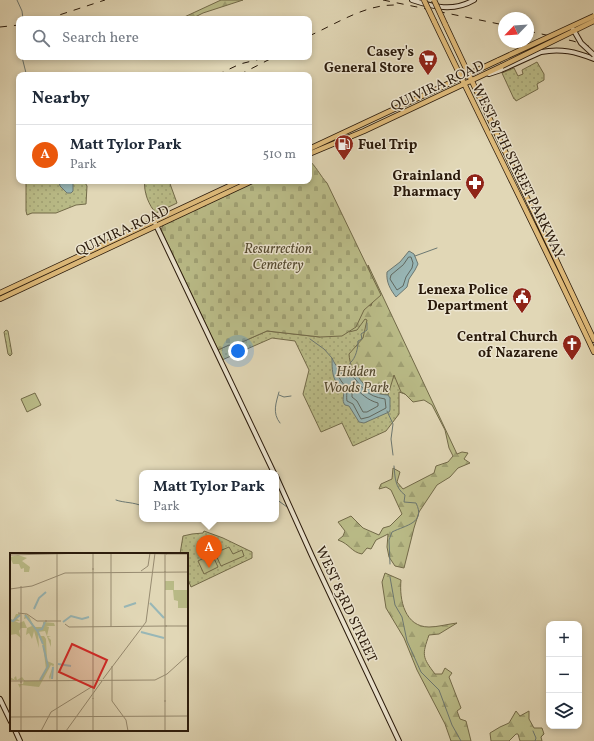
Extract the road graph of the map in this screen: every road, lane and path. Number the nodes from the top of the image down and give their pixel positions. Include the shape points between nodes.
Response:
1 (412, 0) edge
2 (424, 0) edge
3 (434, 0) edge
4 (474, 0) edge
5 (594, 16) edge
6 (594, 21) edge
7 (568, 28) junction
8 (575, 30) junction
9 (594, 55) edge
10 (594, 59) edge
11 (468, 74) junction
12 (481, 76) junction
13 (461, 78) junction
14 (472, 81) junction
15 (464, 84) junction
16 (423, 95) junction
17 (417, 106) junction
18 (312, 148) edge
19 (312, 153) edge
20 (234, 184) edge
21 (246, 184) edge
22 (154, 221) junction
23 (157, 227) junction
24 (93, 250) junction
25 (71, 265) junction
26 (0, 293) edge
27 (0, 299) edge
28 (594, 340) edge
29 (594, 352) edge
30 (273, 470) edge
31 (279, 483) edge
32 (0, 699) edge
33 (10, 720) edge
34 (15, 731) edge
35 (20, 741) edge
36 (399, 741) edge

1 - 4 street via 450,8 463,6
2 - 13 main road, WEST 87TH STREET PARKWAY, bridge
3 - 11 main road, WEST 87TH STREET PARKWAY, bridge
5 - 7 main road, QUIVIRA ROAD, bridge
6 - 8 main road, QUIVIRA ROAD, bridge
7 - 8 street, bridge
7 - 11 main road, QUIVIRA ROAD, bridge
8 - 9 street, bridge via 582,43
8 - 12 main road, QUIVIRA ROAD, bridge
10 - 12 street via 572,51 548,51
11 - 13 main road, QUIVIRA ROAD
11 - 14 main road, WEST 87TH STREET PARKWAY
12 - 14 main road, QUIVIRA ROAD
13 - 15 main road, WEST 87TH STREET PARKWAY
13 - 16 main road, QUIVIRA ROAD
14 - 15 main road, QUIVIRA ROAD
14 - 28 main road, WEST 87TH STREET PARKWAY
15 - 17 main road, QUIVIRA ROAD
15 - 29 main road, WEST 87TH STREET PARKWAY
16 - 17 main road
16 - 18 main road, QUIVIRA ROAD
17 - 19 main road, QUIVIRA ROAD
20 - 22 main road, QUIVIRA ROAD
21 - 23 main road, QUIVIRA ROAD
22 - 23 street
22 - 24 main road, QUIVIRA ROAD
23 - 25 main road, QUIVIRA ROAD
23 - 30 street
24 - 25 main road via 91,254
24 - 26 main road, QUIVIRA ROAD
25 - 27 main road, QUIVIRA ROAD
31 - 36 street, WEST 83RD STREET
32 - 33 street
34 - 35 street

